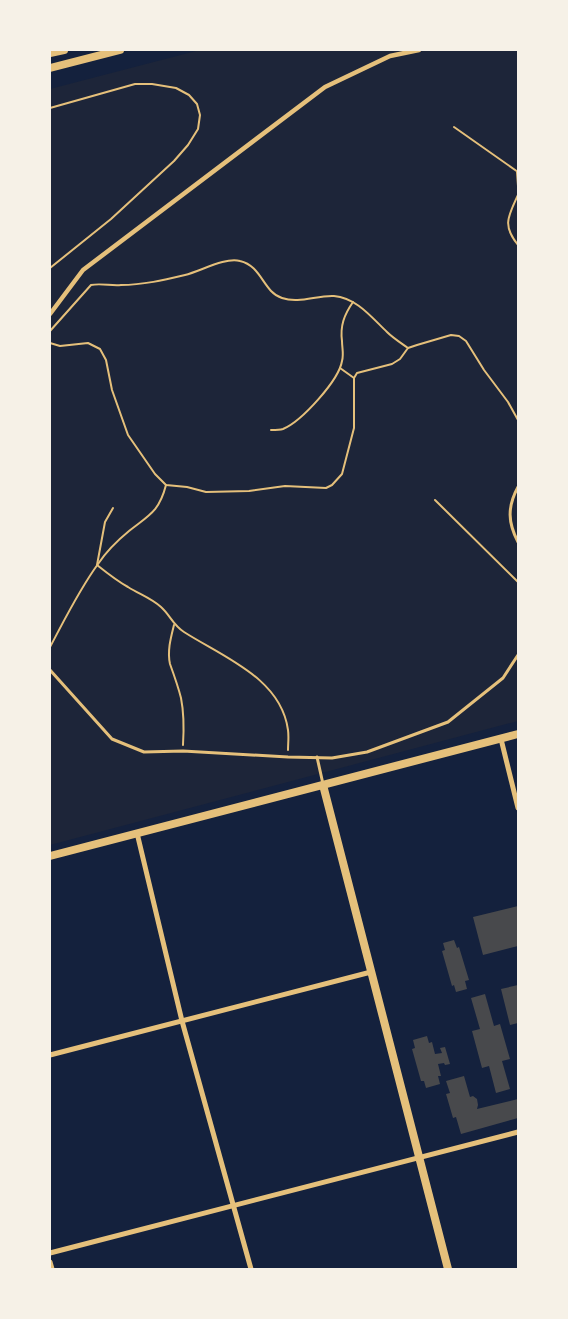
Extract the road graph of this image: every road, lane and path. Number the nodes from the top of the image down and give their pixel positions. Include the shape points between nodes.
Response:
1 (64, 50) edge
2 (120, 50) edge
3 (419, 50) edge
4 (50, 54) edge
5 (50, 68) edge
6 (50, 108) edge
7 (454, 126) dead end
8 (517, 172) edge
9 (518, 186) edge
10 (518, 195) edge
11 (518, 245) edge
12 (50, 268) edge
13 (353, 302) junction
14 (50, 314) edge
15 (50, 331) edge
16 (50, 343) edge
17 (408, 348) junction
18 (340, 368) junction
19 (354, 378) junction
20 (518, 420) edge
21 (272, 430) dead end
22 (166, 485) junction
23 (518, 488) edge
24 (436, 500) dead end
25 (113, 508) dead end
26 (518, 542) edge
27 (97, 565) junction
28 (518, 582) edge
29 (174, 625) junction
30 (50, 647) edge
31 (518, 655) edge
32 (50, 670) edge
33 (518, 734) edge
34 (501, 739) junction
35 (183, 751) junction
36 (288, 757) junction
37 (317, 758) junction
38 (323, 785) junction
39 (518, 808) edge
40 (137, 833) junction
41 (50, 856) edge
42 (371, 972) junction
43 (182, 1021) junction
44 (50, 1055) edge
45 (518, 1132) edge
46 (419, 1158) junction
47 (235, 1206) junction
48 (50, 1254) edge
49 (50, 1262) edge
50 (52, 1269) edge
51 (252, 1269) edge
52 (448, 1269) edge

1 - 4 street
2 - 5 street
3 - 14 street via 390,56 325,87 82,270
6 - 12 path via 135,84 152,84 176,88 189,96 198,104 200,115 198,129 174,162
7 - 8 path
8 - 9 path
10 - 11 path via 507,226
13 - 15 path via 337,296 292,301 280,298 248,264 231,260 170,278 121,285 91,285
13 - 17 path
13 - 18 path via 342,322
16 - 22 path via 60,346 88,343 100,349 128,436
17 - 19 path via 392,364 357,373
17 - 20 path via 451,335 459,336 466,341
18 - 19 path
18 - 21 path via 326,390 301,417 283,429
19 - 22 path via 354,428 342,474 332,485 326,488 285,486 227,493
22 - 27 path via 162,498 146,520 122,538
23 - 26 lane via 510,510 510,524
24 - 28 path
25 - 27 path via 105,522
27 - 29 path via 162,608
27 - 30 path
29 - 35 path via 170,638 170,662 181,700
29 - 36 path via 254,676 272,693 285,718
31 - 37 lane via 503,678 448,722 367,752
32 - 35 lane via 112,739 144,752
33 - 34 street
34 - 38 street
34 - 39 street
35 - 36 lane
36 - 37 lane
37 - 38 lane
38 - 40 street
38 - 42 street
40 - 41 street
40 - 43 street
42 - 43 street
42 - 46 street
43 - 44 street
43 - 47 street
45 - 46 street
46 - 47 street
46 - 52 street
47 - 48 street
47 - 51 street
49 - 50 street

